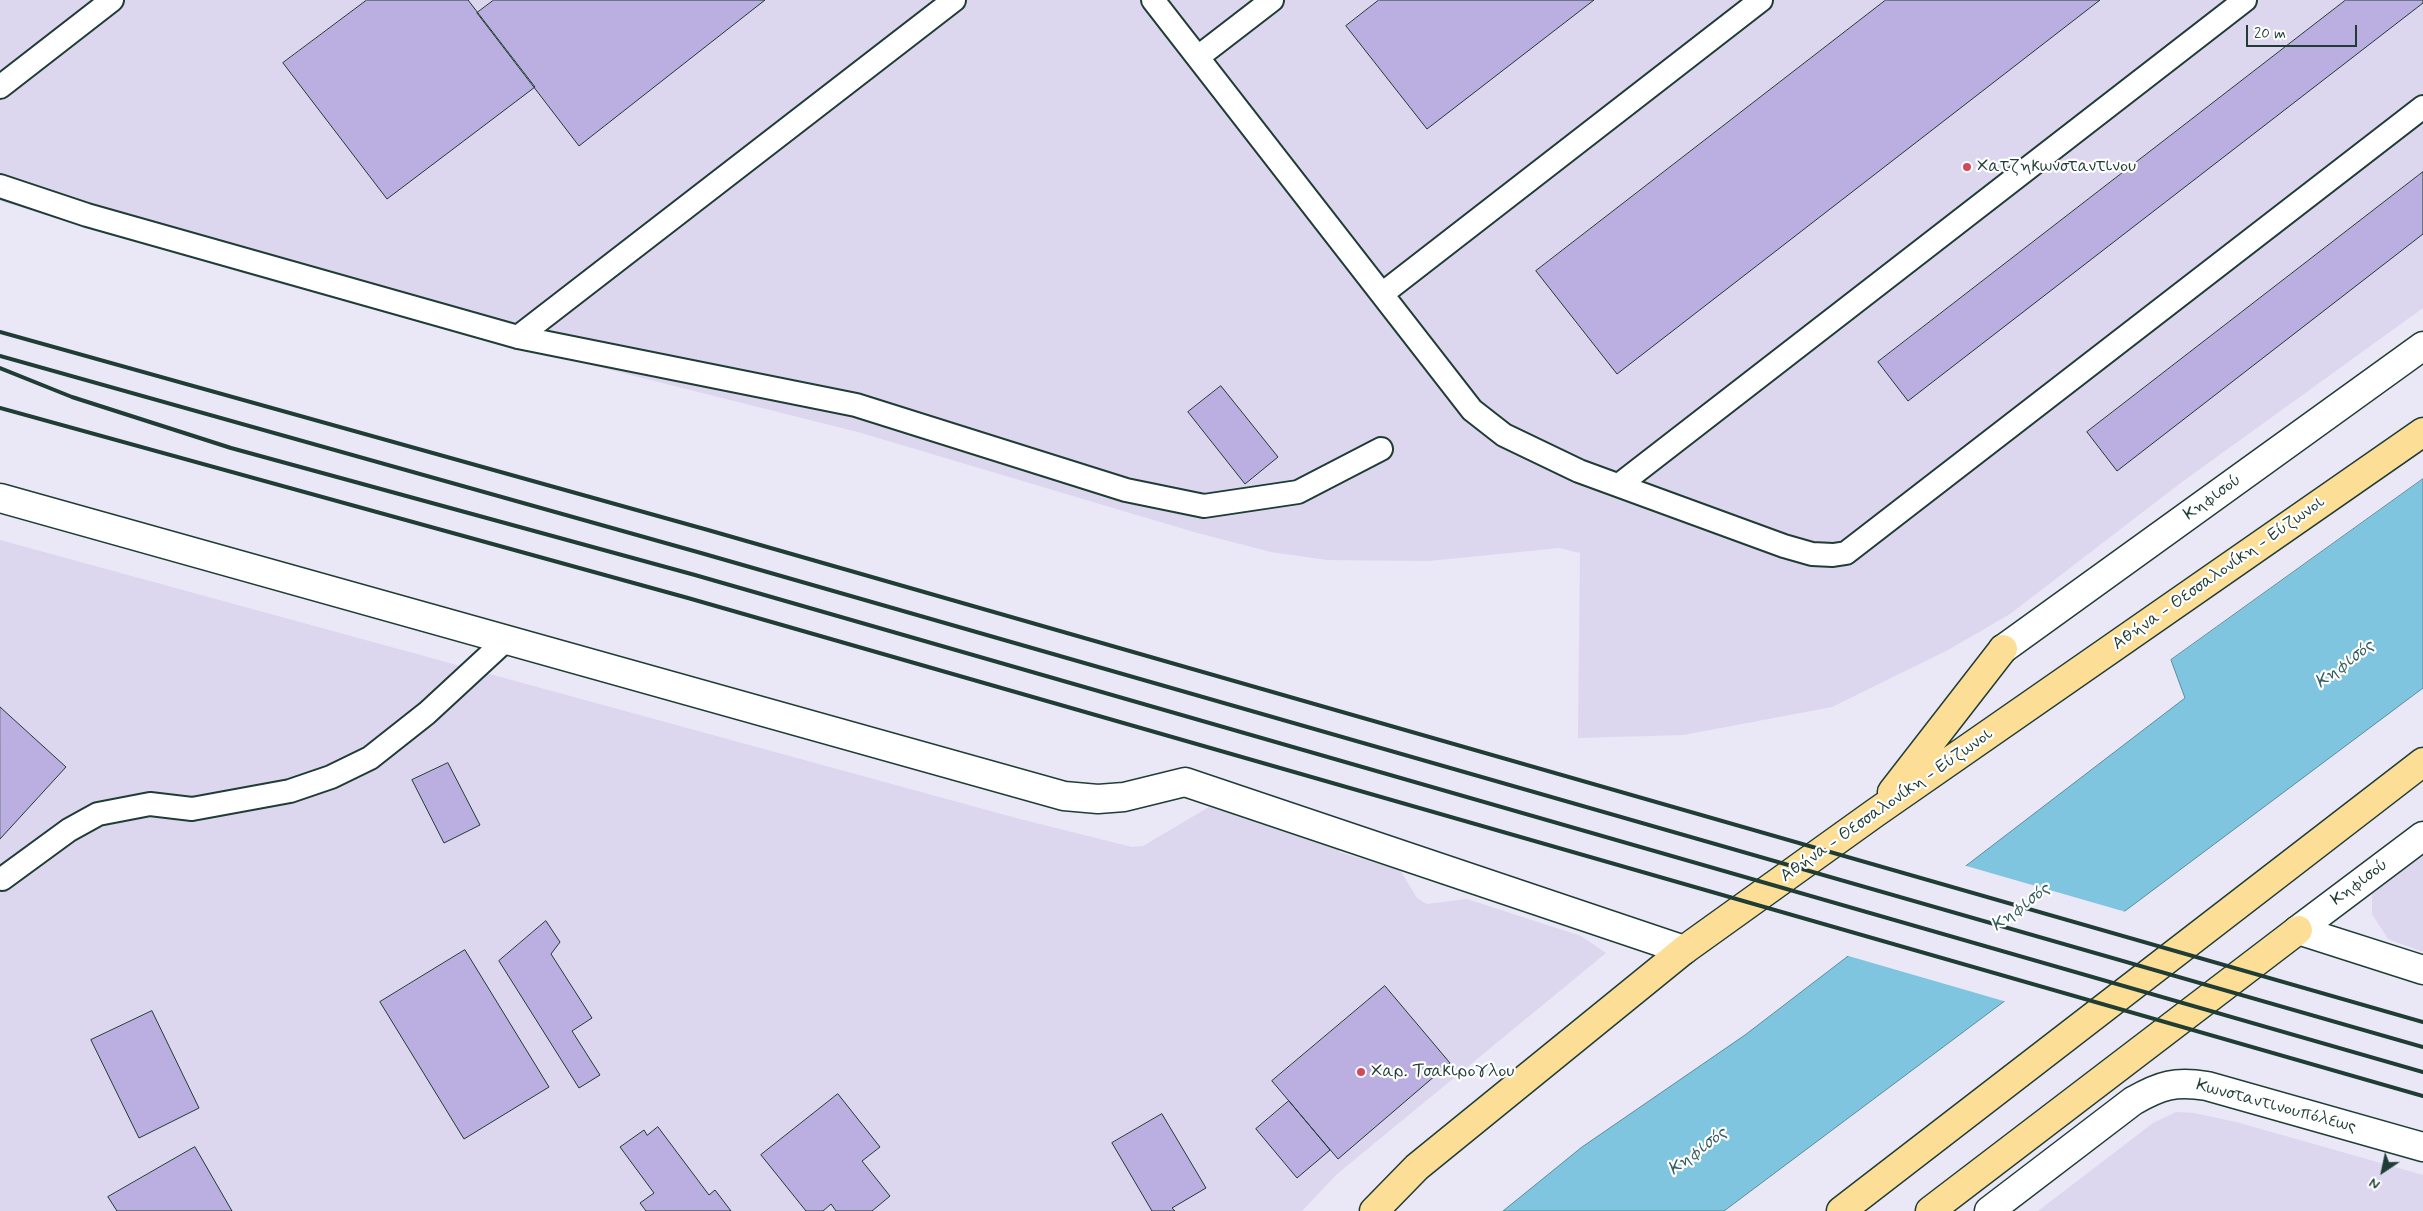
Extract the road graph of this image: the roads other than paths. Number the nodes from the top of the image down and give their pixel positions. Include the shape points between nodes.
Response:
1 (112, 0) edge
2 (954, 0) edge
3 (1153, 0) edge
4 (1272, 0) edge
5 (1761, 0) edge
6 (2245, 0) edge
7 (1198, 57) junction
8 (0, 87) edge
9 (2423, 107) edge
10 (0, 186) edge
11 (1382, 294) junction
12 (518, 337) junction
13 (2423, 346) edge
14 (2423, 432) edge
15 (1382, 448) dead end
16 (1619, 485) junction
17 (0, 498) edge
18 (506, 640) junction
19 (2003, 649) joint
20 (2423, 762) edge
21 (1875, 813) junction
22 (2423, 836) edge
23 (2, 878) dead end
24 (2298, 930) junction
25 (1684, 950) junction
26 (2423, 970) edge
27 (2423, 1148) edge
28 (1374, 1211) edge
29 (1841, 1211) edge
30 (1930, 1211) edge
31 (1989, 1211) edge

1 - 8 lane
2 - 12 lane
3 - 7 lane
4 - 7 lane
5 - 11 lane
6 - 16 lane
7 - 11 lane
9 - 16 lane via 1846,553 1812,554 1784,546
10 - 12 lane via 87,215
11 - 16 lane via 1472,410 1487,423 1524,446
12 - 15 lane via 856,405 1126,490 1204,506 1298,492
13 - 19 street, Κηφισού
14 - 21 highway, Αθήνα - Θεσσαλονίκη - Εύζωνοι
17 - 18 street
18 - 23 lane via 427,713 377,752 331,777 290,791 192,809 150,804 98,814 69,830
18 - 25 street via 1064,796 1124,797 1185,782
19 - 21 highway
20 - 29 highway
21 - 25 highway, Αθήνα - Θεσσαλονίκη - Εύζωνοι
22 - 24 street, Κηφισού
24 - 26 street
24 - 30 highway
25 - 28 highway, Αθήνα - Θεσσαλονίκη - Εύζωνοι via 1417,1167
27 - 31 street, Κωνσταντινουπόλεως via 2207,1086 2173,1083 2133,1101

